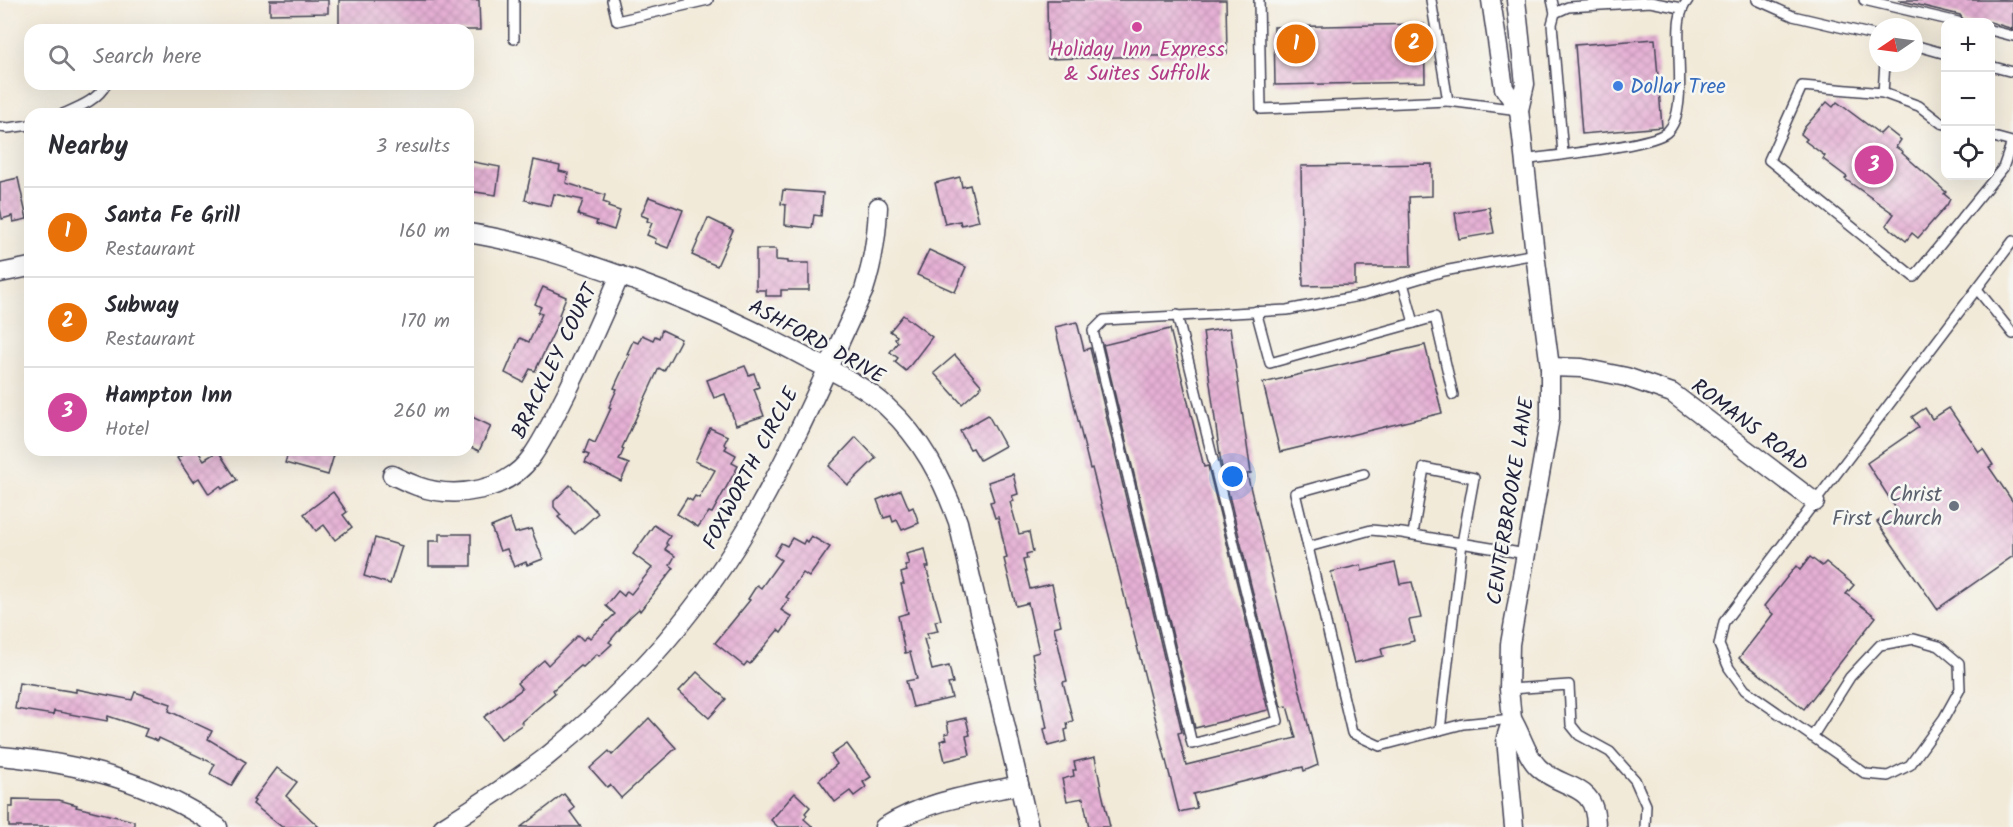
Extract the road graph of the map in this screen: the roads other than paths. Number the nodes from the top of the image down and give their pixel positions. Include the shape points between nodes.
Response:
1 (514, 0) edge
2 (612, 0) edge
3 (708, 0) edge
4 (1259, 0) edge
5 (1431, 0) edge
6 (1491, 0) edge
7 (1516, 0) edge
8 (1552, 0) edge
9 (1688, 0) edge
10 (1756, 0) edge
11 (1864, 0) edge
12 (1650, 1) edge
13 (1681, 8) junction
14 (1555, 14) junction
15 (1941, 18) edge
16 (1995, 31) edge
17 (1869, 34) edge
18 (2013, 36) edge
19 (514, 39) dead end
20 (1923, 48) edge
21 (1941, 53) edge
22 (1995, 67) edge
23 (1885, 72) edge
24 (2013, 72) edge
25 (103, 90) edge
26 (1883, 93) junction
27 (1448, 101) junction
28 (77, 108) edge
29 (1519, 110) junction
30 (1941, 123) edge
31 (24, 126) edge
32 (0, 127) edge
33 (1995, 137) edge
34 (1563, 154) junction
35 (1524, 160) junction
36 (1995, 178) edge
37 (1993, 180) edge
38 (878, 207) dead end
39 (474, 234) edge
40 (2013, 241) edge
41 (1535, 254) junction
42 (24, 268) edge
43 (0, 273) edge
44 (620, 276) junction
45 (1403, 284) junction
46 (1977, 289) junction
47 (1256, 311) junction
48 (1177, 315) junction
49 (1414, 323) junction
50 (2013, 334) edge
51 (827, 368) junction
52 (1550, 368) junction
53 (1453, 395) dead end
54 (1364, 474) dead end
55 (392, 475) dead end
56 (1815, 502) junction
57 (1413, 534) junction
58 (1462, 543) junction
59 (1308, 547) junction
60 (1526, 554) junction
61 (1509, 689) junction
62 (1512, 720) junction
63 (1440, 730) junction
64 (1812, 737) junction
65 (0, 756) edge
66 (1019, 785) junction
67 (219, 827) edge
68 (443, 827) edge
69 (884, 827) edge
70 (1029, 827) edge
71 (1514, 827) edge
72 (1596, 827) edge
73 (1646, 827) edge

1 - 19 lane
2 - 3 lane via 617,21
4 - 27 lane via 1261,109
5 - 27 lane
6 - 29 street, CENTERBROOKE LANE via 1504,88
7 - 29 street, CENTERBROOKE LANE via 1525,84
8 - 14 lane
9 - 13 lane
10 - 17 lane via 1793,16
11 - 15 lane
12 - 13 lane
12 - 14 lane via 1568,7
13 - 34 lane via 1679,110 1667,132 1646,141
14 - 34 lane via 1552,24
16 - 18 lane
20 - 21 lane
22 - 24 lane
23 - 26 lane
25 - 28 lane
26 - 30 lane via 1919,106
26 - 37 lane via 1802,86 1769,160 1914,277
27 - 29 lane
29 - 35 street, CENTERBROOKE LANE
31 - 32 lane
33 - 36 lane via 2012,142 2003,168
34 - 35 lane
35 - 41 street, CENTERBROOKE LANE
38 - 51 street, FOXWORTH CIRCLE via 877,237 864,290
39 - 44 street, ASHFORD DRIVE via 531,246
40 - 46 lane
41 - 45 lane via 1444,271
41 - 52 street, CENTERBROOKE LANE
42 - 43 street
44 - 51 street, ASHFORD DRIVE via 716,313
44 - 55 street, BRACKLEY COURT via 556,414 532,457 518,471 483,489 458,492 435,491
45 - 47 lane via 1287,310
45 - 49 lane
46 - 50 lane
46 - 56 lane
47 - 48 lane
47 - 49 lane via 1270,363
48 - 48 lane via 1104,320 1093,331 1192,744 1278,721
49 - 53 lane via 1435,317
51 - 66 street, ASHFORD DRIVE via 878,398 925,451 944,485 958,522
51 - 68 street, FOXWORTH CIRCLE via 756,513 720,571 655,654 600,709 536,764
52 - 56 street, ROMANS ROAD via 1582,368 1626,377 1672,393
52 - 60 street, CENTERBROOKE LANE via 1550,418
54 - 59 lane via 1295,493
56 - 64 lane via 1724,622 1719,645 1745,690
57 - 58 lane
57 - 58 lane via 1424,468 1474,478
57 - 59 lane via 1371,530
58 - 60 lane
58 - 63 lane
59 - 63 lane via 1352,733 1380,746
60 - 61 street, CENTERBROOKE LANE via 1510,644
61 - 62 street, CENTERBROOKE LANE
61 - 73 lane via 1569,685 1571,725 1579,735 1610,752 1635,780 1646,805
62 - 63 lane
62 - 71 street, CENTERBROOKE LANE via 1506,738
62 - 72 street, CENTERBROOKE LANE via 1538,767 1580,789 1589,800 1596,813
64 - 64 lane via 1850,678 1880,645 1914,639 1939,646 1959,663 1960,689 1910,765 1888,776 1866,774
65 - 67 street via 75,766 119,777 157,792
66 - 69 street via 928,805
66 - 70 street, ASHFORD DRIVE

